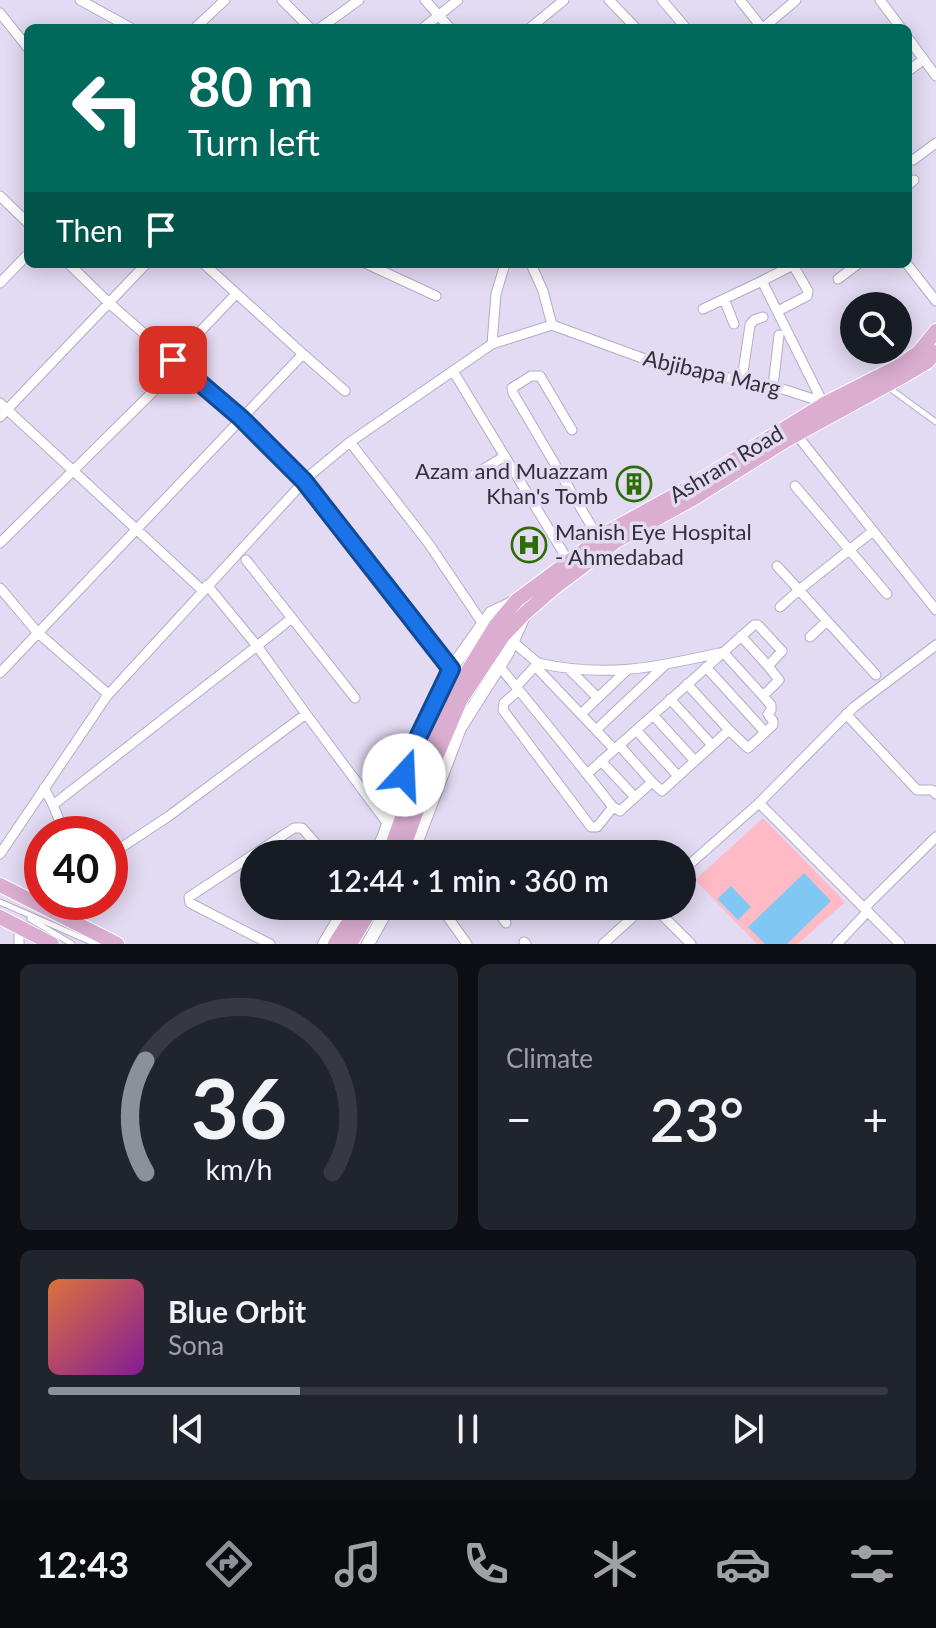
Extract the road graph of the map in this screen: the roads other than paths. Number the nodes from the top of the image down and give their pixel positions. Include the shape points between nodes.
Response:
1 (80, 0) edge
2 (225, 0) edge
3 (282, 0) edge
4 (359, 0) edge
5 (425, 0) edge
6 (458, 0) edge
7 (564, 0) edge
8 (609, 0) edge
9 (662, 0) edge
10 (740, 0) edge
11 (796, 0) edge
12 (880, 0) edge
13 (0, 13) edge
14 (440, 15) junction
15 (124, 24) edge
16 (199, 24) edge
17 (306, 24) edge
18 (326, 24) edge
19 (428, 24) edge
20 (447, 24) edge
21 (535, 24) edge
22 (633, 24) edge
23 (683, 24) edge
24 (760, 24) edge
25 (768, 24) edge
26 (898, 24) edge
27 (24, 43) edge
28 (912, 44) edge
29 (923, 60) junction
30 (912, 68) edge
31 (936, 76) edge
32 (936, 143) edge
33 (913, 160) dead end
34 (0, 196) edge
35 (24, 219) edge
36 (24, 258) edge
37 (73, 268) edge
38 (142, 268) edge
39 (208, 268) edge
40 (376, 268) edge
41 (504, 268) edge
42 (533, 268) edge
43 (786, 268) edge
44 (796, 268) edge
45 (853, 268) edge
46 (910, 268) edge
47 (838, 279) dead end
48 (762, 281) junction
49 (0, 283) edge
50 (236, 294) junction
51 (436, 296) dead end
52 (724, 299) junction
53 (936, 301) edge
54 (109, 303) junction
55 (703, 309) dead end
56 (778, 311) junction
57 (763, 317) dead end
58 (734, 324) dead end
59 (552, 325) junction
60 (936, 331) edge
61 (779, 335) dead end
62 (492, 344) junction
63 (303, 354) junction
64 (930, 358) edge
65 (176, 363) junction
66 (453, 371) junction
67 (742, 379) junction
68 (773, 386) junction
69 (886, 386) junction
70 (345, 391) dead end
71 (824, 402) junction
72 (2, 410) edge
73 (241, 418) junction
74 (936, 422) edge
75 (572, 430) dead end
76 (796, 434) junction
77 (350, 442) junction
78 (505, 456) junction
79 (74, 470) junction
80 (475, 474) dead end
81 (304, 481) junction
82 (795, 486) dead end
83 (135, 528) junction
84 (873, 531) junction
85 (599, 539) junction
86 (0, 543) edge
87 (849, 550) junction
88 (246, 560) dead end
89 (569, 562) junction
90 (777, 566) dead end
91 (0, 588) edge
92 (204, 588) junction
93 (799, 590) junction
94 (887, 594) dead end
95 (521, 606) junction
96 (780, 607) dead end
97 (936, 610) edge
98 (292, 618) junction
99 (827, 621) junction
100 (37, 632) junction
101 (499, 632) junction
102 (741, 636) junction
103 (810, 637) dead end
104 (936, 645) edge
105 (257, 646) junction
106 (723, 652) junction
107 (666, 664) junction
108 (536, 665) junction
109 (499, 666) junction
110 (768, 666) junction
111 (706, 667) junction
112 (451, 669) junction
113 (570, 670) junction
114 (627, 670) junction
115 (0, 673) edge
116 (876, 675) dead end
117 (687, 684) junction
118 (518, 688) junction
119 (108, 694) junction
120 (763, 696) junction
121 (355, 698) dead end
122 (598, 698) junction
123 (670, 699) junction
124 (306, 714) junction
125 (581, 714) junction
126 (846, 714) junction
127 (653, 715) junction
128 (596, 730) junction
129 (636, 730) junction
130 (729, 730) junction
131 (765, 732) junction
132 (712, 745) junction
133 (617, 747) junction
134 (601, 761) junction
135 (695, 761) junction
136 (587, 774) junction
137 (678, 776) junction
138 (652, 782) junction
139 (44, 788) junction
140 (936, 794) edge
141 (635, 797) junction
142 (759, 803) junction
143 (53, 805) junction
144 (613, 807) junction
145 (58, 816) edge
146 (388, 824) junction
147 (936, 837) edge
148 (276, 840) edge
149 (313, 840) edge
150 (381, 840) edge
151 (394, 840) edge
152 (406, 840) edge
153 (417, 840) edge
154 (128, 843) edge
155 (0, 854) edge
156 (696, 859) edge
157 (240, 863) edge
158 (0, 885) edge
159 (0, 902) edge
160 (15, 910) junction
161 (866, 910) junction
162 (0, 917) edge
163 (339, 920) edge
164 (350, 920) edge
165 (365, 920) edge
166 (381, 920) edge
167 (450, 920) edge
168 (504, 920) edge
169 (630, 920) edge
170 (667, 920) edge
171 (506, 923) dead end
172 (19, 927) junction
173 (19, 944) edge
174 (52, 944) edge
175 (72, 944) edge
176 (96, 944) edge
177 (117, 944) edge
178 (270, 944) edge
179 (324, 944) edge
180 (335, 944) edge
181 (350, 944) edge
182 (368, 944) edge
183 (467, 944) edge
184 (603, 944) edge
185 (691, 944) edge
186 (837, 944) edge
187 (900, 944) edge

1 - 15 street
2 - 16 street
3 - 17 street
4 - 18 street
5 - 14 street
6 - 14 street
7 - 21 street
8 - 22 street
9 - 23 street
10 - 24 street
11 - 25 street
12 - 26 street
13 - 27 street
14 - 19 street
14 - 20 street
28 - 29 street
29 - 30 street
29 - 31 street
32 - 33 street
34 - 35 street
36 - 49 street
37 - 54 street
38 - 54 street
39 - 50 street
40 - 51 street
41 - 62 street
42 - 59 street
43 - 48 street
44 - 56 street via 807,296
45 - 47 street
46 - 53 street
48 - 52 street
48 - 56 street
50 - 63 street
50 - 65 street
52 - 55 street
52 - 58 street
54 - 65 street
54 - 72 street
56 - 71 street
57 - 67 street via 750,325
59 - 62 street
59 - 67 street, Abjibapa Marg via 664,366
60 - 64 main road, Ashram Road
61 - 68 street
62 - 66 street
63 - 70 street
63 - 73 street
64 - 69 main road, Ashram Road
64 - 71 main road, Ashram Road
65 - 73 street
65 - 79 street
66 - 77 street
66 - 78 street
67 - 68 street, Abjibapa Marg
68 - 71 street, Abjibapa Marg
69 - 74 lane
69 - 76 main road, Ashram Road
71 - 85 main road, Ashram Road
72 - 79 street
73 - 81 street
73 - 83 street
75 - 85 street via 540,376 512,388
76 - 84 street
76 - 95 main road, Ashram Road via 616,541
77 - 81 street
77 - 101 street
78 - 80 street
78 - 89 street
79 - 83 street
79 - 86 street
81 - 92 street
81 - 112 street
82 - 87 street
83 - 92 street
83 - 100 street
84 - 87 street
84 - 97 street
85 - 89 main road, Ashram Road
87 - 93 street
87 - 94 street
88 - 98 street
89 - 95 main road, Ashram Road
90 - 93 street
91 - 100 street
92 - 105 street
92 - 119 street
93 - 96 street
93 - 99 street
95 - 101 main road
95 - 101 street via 491,613
98 - 105 street
98 - 121 street
99 - 103 street
99 - 116 street
100 - 115 street
100 - 119 street
101 - 108 street
101 - 109 street
101 - 112 street
101 - 151 main road via 451,694 436,723
101 - 152 main road via 461,699
102 - 106 street
102 - 110 street
102 - 110 street via 756,625 766,634 782,653
104 - 126 street
105 - 124 street
105 - 143 street
106 - 107 street
106 - 111 street
106 - 120 street
107 - 114 street
107 - 128 street
108 - 113 street
108 - 118 street
108 - 125 street
109 - 118 street
109 - 153 street via 460,728
110 - 120 street via 779,679
111 - 117 street
111 - 131 street
112 - 146 street via 412,750
113 - 114 street
113 - 122 street
114 - 122 street
117 - 123 street
117 - 130 street
118 - 136 street
118 - 144 street via 503,710 591,827 597,827
119 - 139 street
120 - 131 street via 771,705 768,714 774,724
122 - 125 street
123 - 127 street
123 - 132 street
124 - 146 street
124 - 154 street
125 - 128 street
126 - 140 street via 917,790
126 - 142 street
127 - 129 street
127 - 135 street
128 - 133 street
129 - 133 street
129 - 137 street
130 - 131 street via 748,748
130 - 132 street
132 - 135 street
133 - 134 street
133 - 138 street
134 - 136 street
134 - 141 street
135 - 137 street
136 - 144 street
137 - 138 street via 662,791
138 - 141 street
139 - 143 street
139 - 155 street
141 - 144 street via 619,811
142 - 156 street
142 - 161 street
143 - 145 street
146 - 150 street
147 - 161 street
148 - 149 street via 294,828 302,828
157 - 178 street via 189,897 190,903
158 - 177 main road
159 - 160 lane
160 - 175 lane
160 - 176 lane
161 - 186 street
161 - 187 street
162 - 172 main road
163 - 179 street
164 - 180 main road
165 - 181 main road
166 - 182 street
167 - 183 street
168 - 171 street
169 - 184 street
170 - 185 street
172 - 173 street
172 - 174 main road

